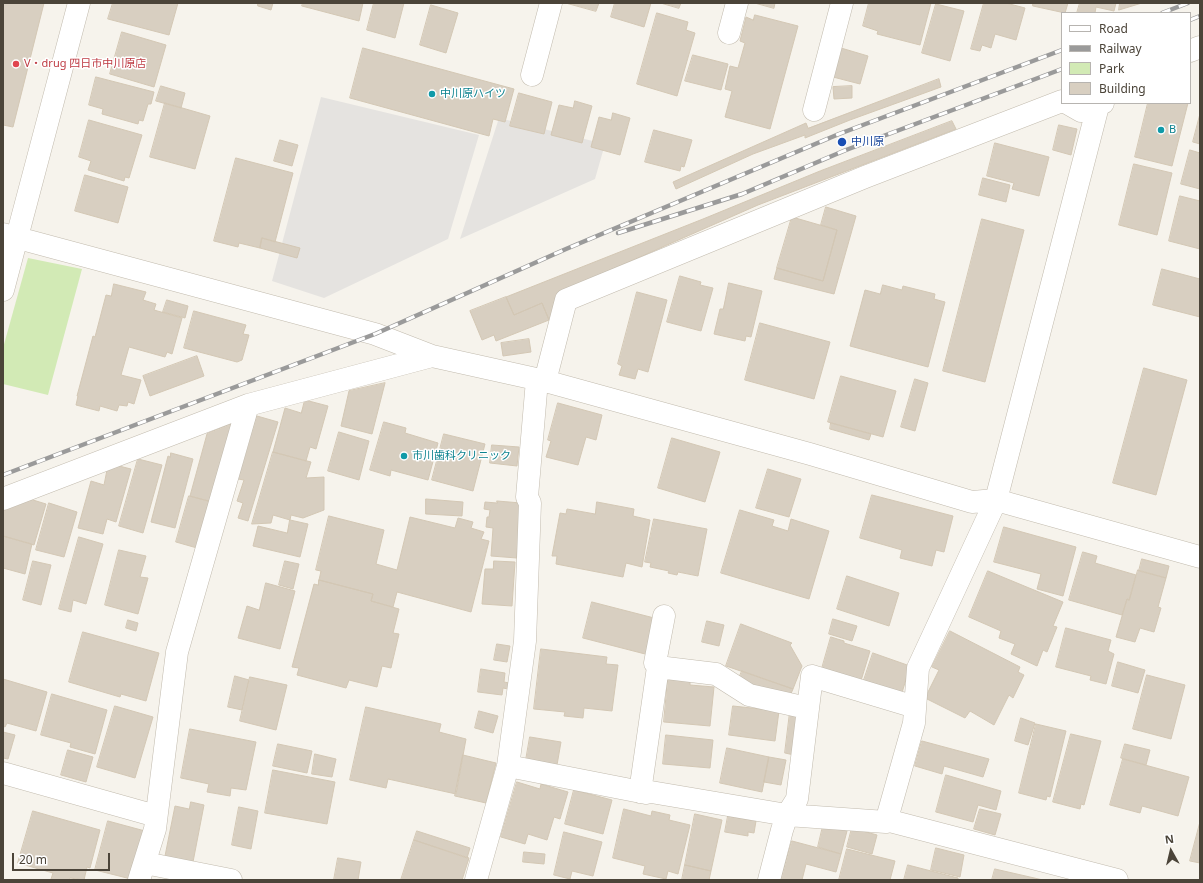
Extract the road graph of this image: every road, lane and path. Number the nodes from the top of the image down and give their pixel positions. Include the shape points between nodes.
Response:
1 (79, 3) edge
2 (552, 3) edge
3 (737, 3) edge
4 (842, 3) edge
5 (729, 33) dead end
6 (532, 75) dead end
7 (1061, 101) edge
8 (1069, 104) edge
9 (1100, 104) edge
10 (814, 110) dead end
11 (10, 236) edge
12 (3, 290) edge
13 (432, 356) junction
14 (541, 380) junction
15 (248, 405) junction
16 (3, 499) edge
17 (996, 500) junction
18 (1200, 557) edge
19 (664, 616) dead end
20 (658, 667) junction
21 (915, 707) junction
22 (807, 708) junction
23 (508, 766) junction
24 (3, 773) edge
25 (640, 792) junction
26 (787, 815) junction
27 (156, 816) junction
28 (886, 822) junction
29 (142, 871) edge
30 (231, 880) edge
31 (476, 880) edge
32 (769, 880) edge
33 (1117, 880) edge

1 - 11 street
2 - 6 street
3 - 5 street
4 - 10 street
7 - 14 street via 865,177 566,300
8 - 9 street via 1081,111
9 - 17 street
11 - 12 street
11 - 13 street via 374,334
13 - 14 street
13 - 15 street
14 - 17 street via 810,454 972,502
14 - 23 street via 527,497 530,504 525,641
15 - 16 street
15 - 27 street via 177,652
17 - 18 street
17 - 21 street via 918,668
19 - 20 street via 655,663
20 - 22 street via 716,674 749,695
20 - 25 street
21 - 22 street via 812,676
21 - 28 street via 914,723
22 - 26 street via 797,799
23 - 25 street
23 - 31 street
24 - 27 street
25 - 26 street
26 - 28 street
26 - 32 street
27 - 29 street via 155,829
28 - 33 street
29 - 30 street

